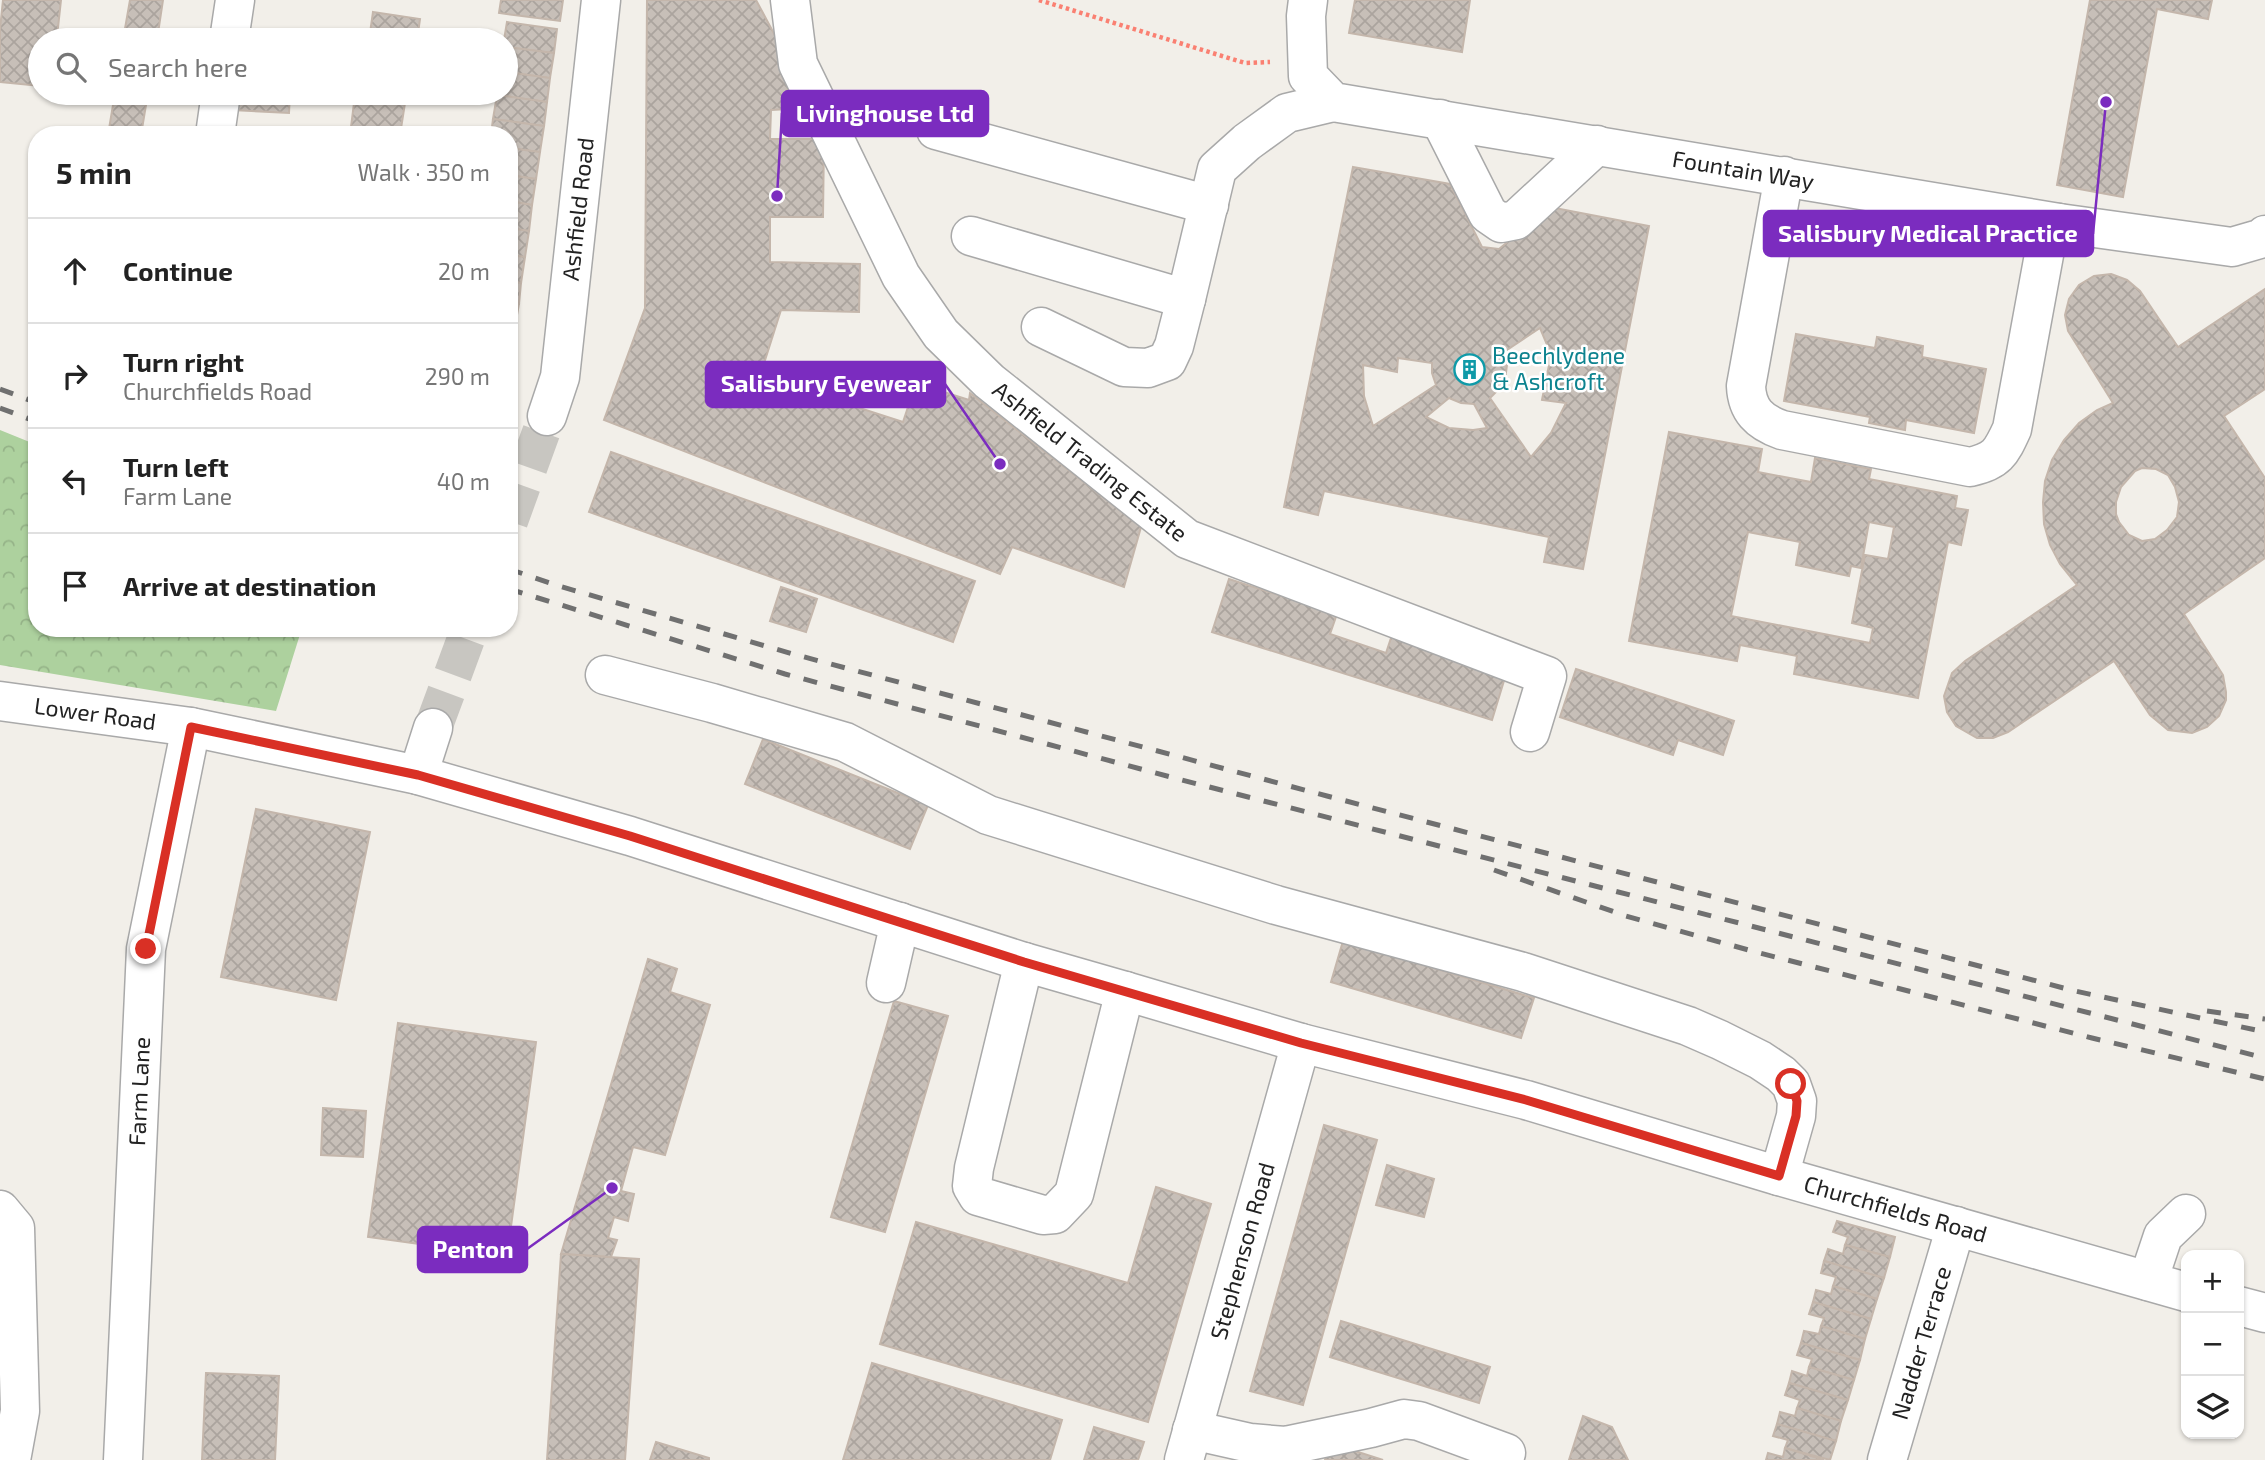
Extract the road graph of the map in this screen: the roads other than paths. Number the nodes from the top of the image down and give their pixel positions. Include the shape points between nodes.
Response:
1 (235, 0) edge
2 (601, 0) edge
3 (790, 0) edge
4 (1308, 0) edge
5 (231, 28) edge
6 (1333, 102) junction
7 (219, 105) edge
8 (1440, 119) junction
9 (216, 126) edge
10 (936, 130) dead end
11 (1597, 145) junction
12 (1784, 176) junction
13 (1209, 205) junction
14 (2059, 223) junction
15 (2265, 235) edge
16 (971, 236) dead end
17 (1186, 299) junction
18 (1041, 327) dead end
19 (547, 416) tunnel mouth
20 (605, 675) dead end
21 (0, 701) edge
22 (191, 727) junction
23 (433, 728) tunnel mouth
24 (1530, 732) dead end
25 (418, 775) junction
26 (900, 922) junction
27 (1024, 962) junction
28 (886, 983) dead end
29 (1125, 991) junction
30 (1301, 1043) junction
31 (1779, 1176) junction
32 (0, 1210) edge
33 (2186, 1214) dead end
34 (1956, 1226) junction
35 (2148, 1281) junction
36 (2181, 1291) edge
37 (2244, 1308) edge
38 (2265, 1314) edge
39 (1188, 1445) edge
40 (1506, 1453) dead end
41 (11, 1460) edge
42 (123, 1460) edge
43 (1887, 1460) edge

1 - 5 street
2 - 19 street, Ashfield Road via 561,377
3 - 24 street, Ashfield Trading Estate via 798,64 901,276 941,334 989,382 1187,539 1547,676
4 - 6 street via 1308,76
6 - 8 street, Fountain Way
6 - 13 street via 1287,113 1247,142 1217,169
7 - 9 street
8 - 11 street, Fountain Way
8 - 11 street via 1488,214 1501,223 1516,220
10 - 13 street
11 - 12 street, Fountain Way
12 - 14 street, Fountain Way
12 - 14 street via 1746,386 1752,412 1782,430 1970,467 1994,459 2012,429 2046,244
13 - 17 street
14 - 15 street, Fountain Way via 2232,247
16 - 17 street
17 - 18 street via 1167,361 1148,368 1124,367
20 - 31 street via 845,742 988,815 1276,905 1523,972 1688,1026 1760,1060 1791,1084 1796,1116
21 - 22 street, Lower Road
22 - 25 street, Churchfields Road
22 - 42 street, Farm Lane via 146,949
23 - 25 street
25 - 26 street, Churchfields Road
26 - 27 street, Churchfields Road
26 - 28 street
27 - 29 street, Churchfields Road
27 - 29 street via 972,1186 978,1196 1042,1216 1055,1214 1074,1194
29 - 30 street, Churchfields Road
30 - 31 street, Churchfields Road via 1526,1100
30 - 39 street, Stephenson Road
31 - 34 street, Churchfields Road
32 - 41 street via 15,1228 20,1412
33 - 35 street via 2163,1236
34 - 35 street, Churchfields Road
34 - 43 street, Nadder Terrace
35 - 36 street, Churchfields Road
37 - 38 street
39 - 40 street via 1285,1446 1404,1419

